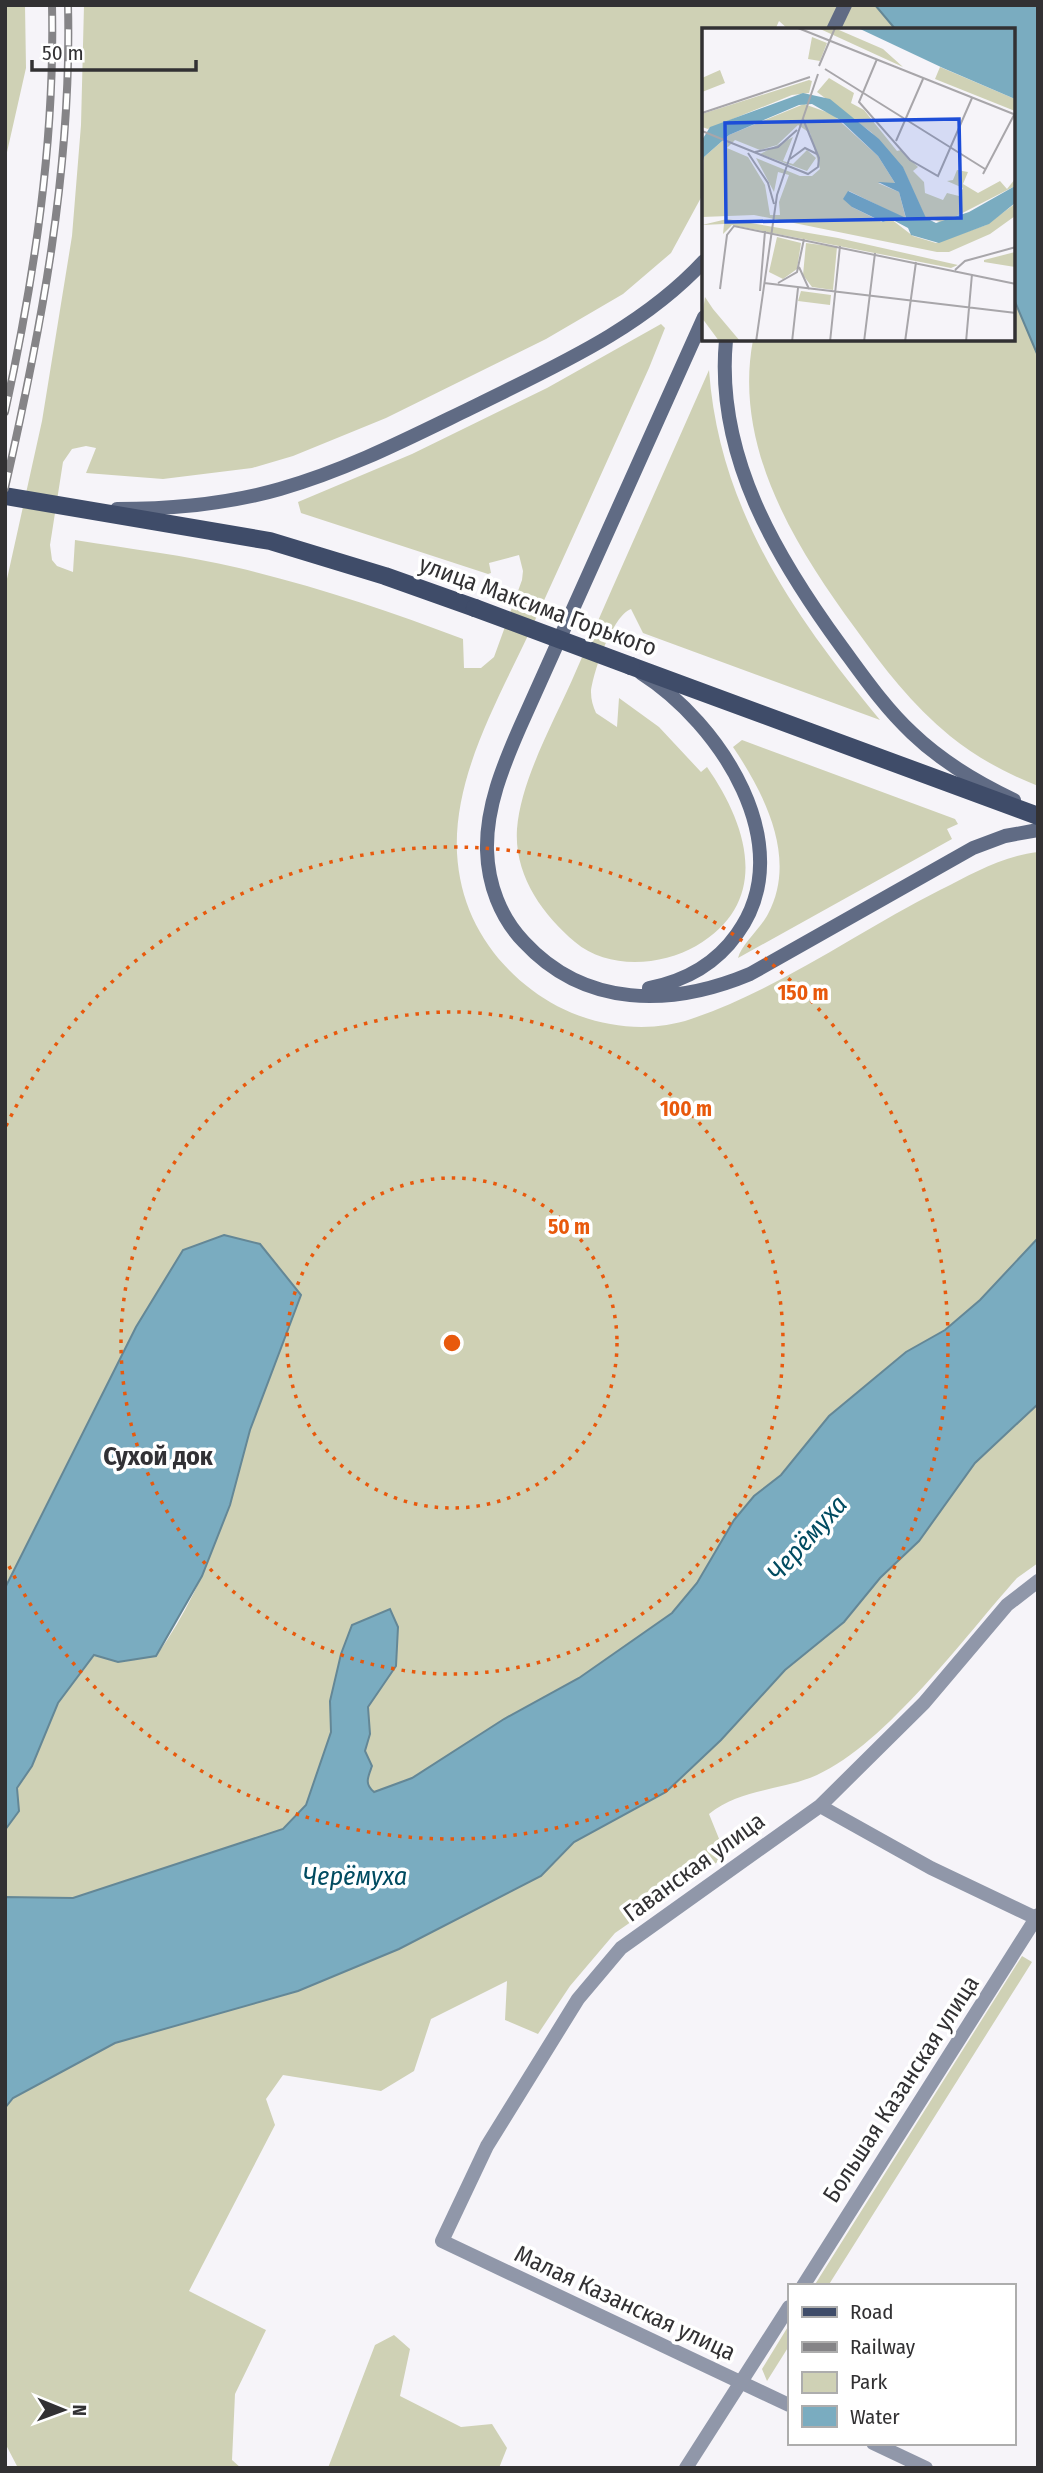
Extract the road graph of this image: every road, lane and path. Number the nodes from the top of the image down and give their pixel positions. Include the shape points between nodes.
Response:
1 (845, 5) edge
2 (834, 28) edge
3 (702, 263) edge
4 (702, 321) edge
5 (726, 341) edge
6 (5, 496) edge
7 (80, 508) junction
8 (631, 666) junction
9 (1038, 814) edge
10 (1038, 831) edge
11 (583, 985) junction
12 (1038, 1581) edge
13 (820, 1806) junction
14 (1037, 1918) edge
15 (442, 2241) joint
16 (804, 2284) edge
17 (788, 2309) edge
18 (742, 2383) junction
19 (788, 2405) edge
20 (877, 2445) edge
21 (686, 2468) edge
22 (926, 2468) edge

1 - 2 main road
3 - 7 main road via 659,302 597,343 334,471 281,489 216,502 138,509
4 - 11 main road via 505,762 488,822 489,874 506,920 538,957
5 - 9 main road via 726,397 734,446 764,524 795,581 861,673 913,734 975,779
6 - 7 main road, улица Максима Горького
7 - 8 main road, улица Максима Горького, bridge via 270,541 385,576
8 - 9 main road, улица Максима Горького
8 - 11 main road via 698,724 742,789 761,843 761,884 746,922 730,944 709,965 688,977 645,989
10 - 11 main road via 1015,833 973,848 720,987 655,996
12 - 13 street, Гаванская улица via 1007,1605 924,1703
13 - 14 street via 931,1868
13 - 15 street, Гаванская улица via 621,1948 579,1999 487,2146
14 - 16 street, Большая Казанская улица
15 - 18 street, Малая Казанская улица
17 - 18 street
18 - 19 street, Малая Казанская улица
18 - 21 street
20 - 22 street

